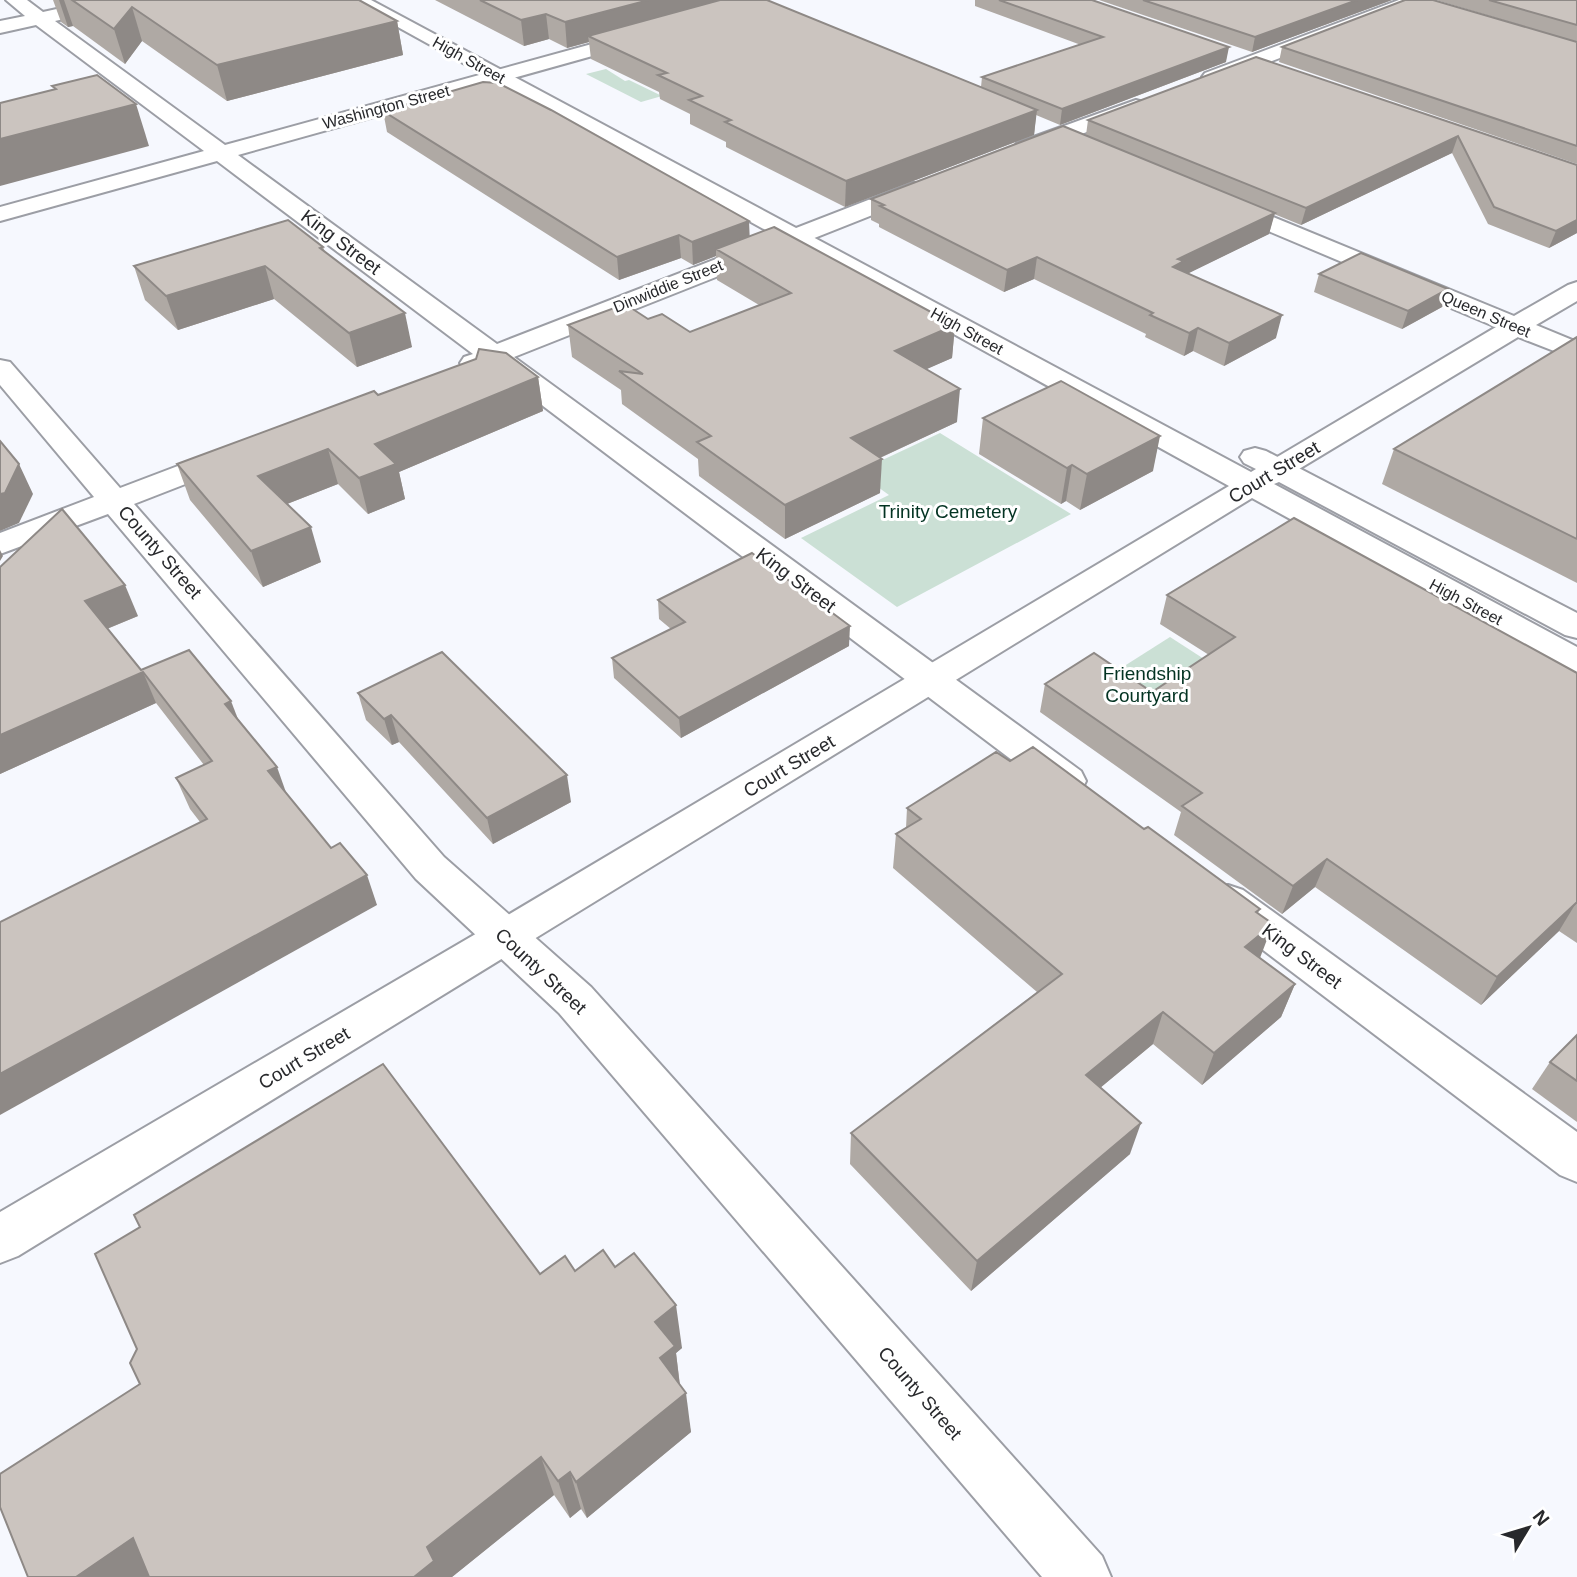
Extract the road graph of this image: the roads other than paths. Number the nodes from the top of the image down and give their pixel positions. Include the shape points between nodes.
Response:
1 (15, 0) edge
2 (123, 0) edge
3 (358, 0) edge
4 (394, 0) edge
5 (1417, 2) edge
6 (40, 18) junction
7 (0, 27) edge
8 (653, 33) edge
9 (1221, 51) edge
10 (1252, 62) junction
11 (522, 69) junction
12 (1285, 73) edge
13 (497, 76) junction
14 (1185, 87) edge
15 (1160, 97) edge
16 (1026, 121) edge
17 (1059, 135) junction
18 (1092, 149) edge
19 (221, 153) junction
20 (1007, 155) edge
21 (943, 180) edge
22 (1203, 195) edge
23 (0, 214) edge
24 (819, 226) junction
25 (793, 236) junction
26 (1577, 290) edge
27 (972, 307) dead end
28 (1516, 327) junction
29 (1577, 352) edge
30 (494, 355) junction
31 (0, 368) edge
32 (453, 371) edge
33 (1236, 447) dead end
34 (250, 448) edge
35 (1265, 477) junction
36 (115, 500) junction
37 (0, 544) edge
38 (1577, 627) edge
39 (1577, 662) edge
40 (931, 680) junction
41 (1088, 797) edge
42 (1208, 886) edge
43 (506, 937) junction
44 (1577, 1160) edge
45 (0, 1239) edge
46 (1080, 1577) edge

1 - 6 street, King Street
2 - 6 street
3 - 13 street, High Street
4 - 11 street, High Street
5 - 10 street
6 - 7 street
6 - 19 street, King Street
8 - 11 street, Washington Street
9 - 10 street
10 - 12 street
10 - 14 street
11 - 13 street, Washington Street
11 - 24 street, High Street
13 - 19 street, Washington Street
13 - 25 street, High Street
15 - 17 street
16 - 17 street
17 - 18 street
17 - 20 street
19 - 23 street, Washington Street
19 - 30 street, King Street
21 - 24 street, Dinwiddie Street
22 - 28 street, Queen Street
24 - 25 street, Dinwiddie Street
24 - 27 street, High Street
25 - 30 street, Dinwiddie Street
25 - 35 street, High Street
26 - 28 street, Court Street
28 - 29 street, Queen Street
28 - 35 street, Court Street
30 - 32 street, Dinwiddie Street
30 - 40 street, King Street
31 - 36 street, County Street
33 - 35 street, High Street
34 - 36 street
35 - 38 street, High Street
35 - 39 street, High Street
35 - 40 street, Court Street
36 - 37 street
36 - 43 street, County Street via 430,868
40 - 41 street, King Street
40 - 43 street, Court Street
42 - 44 street, King Street
43 - 45 street, Court Street
43 - 46 street, County Street via 575,1000

